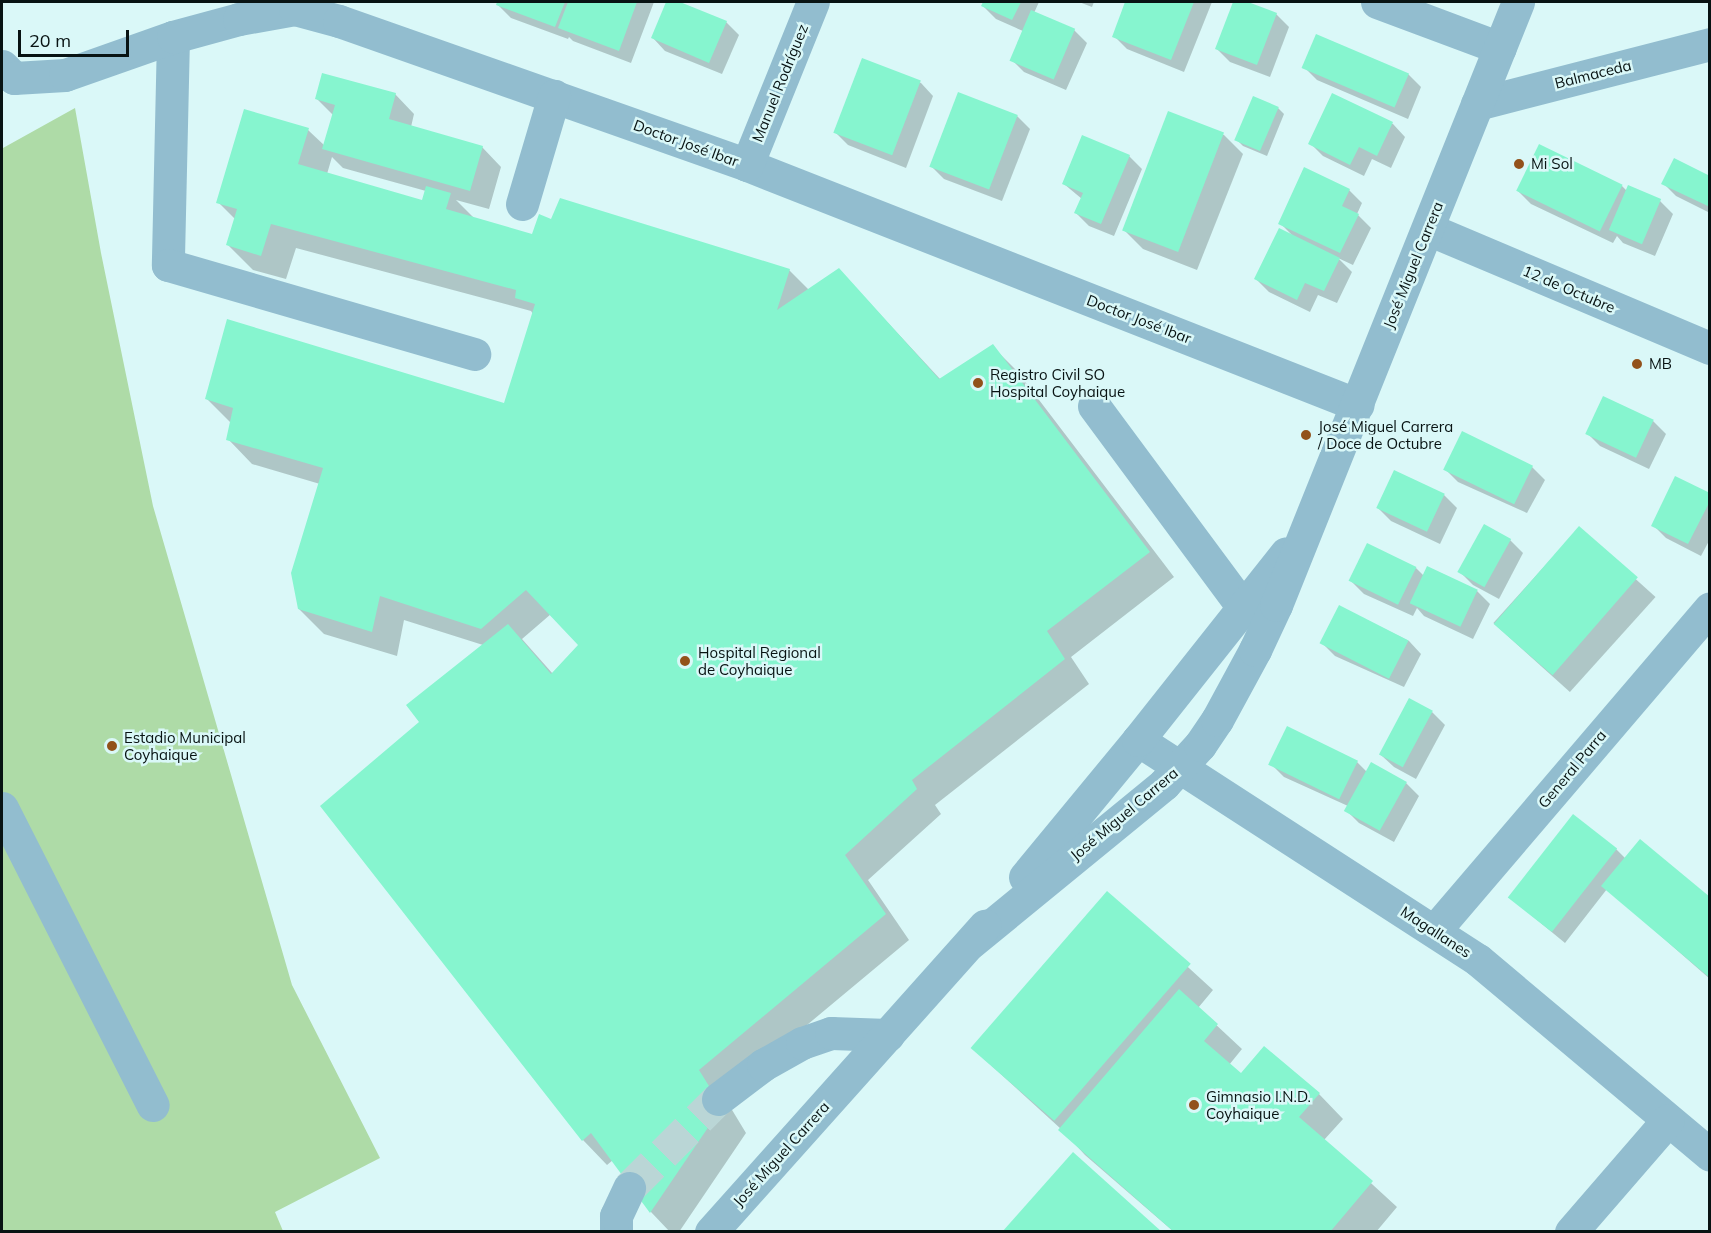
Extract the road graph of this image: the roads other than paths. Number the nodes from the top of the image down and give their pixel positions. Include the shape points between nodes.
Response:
1 (813, 2) edge
2 (1377, 2) edge
3 (1518, 2) edge
4 (173, 37) junction
5 (1710, 44) edge
6 (1500, 48) junction
7 (2, 66) edge
8 (555, 96) junction
9 (1477, 104) junction
10 (747, 165) junction
11 (522, 204) dead end
12 (1428, 229) junction
13 (1710, 348) edge
14 (474, 354) dead end
15 (1358, 405) junction
16 (1094, 406) dead end
17 (1306, 528) junction
18 (1242, 606) junction
19 (1710, 608) edge
20 (1138, 740) junction
21 (1179, 768) junction
22 (2, 808) edge
23 (1435, 930) junction
24 (970, 943) junction
25 (888, 1035) junction
26 (718, 1099) tunnel mouth
27 (153, 1106) dead end
28 (1668, 1120) junction
29 (1710, 1155) edge
30 (629, 1188) tunnel mouth
31 (616, 1232) edge
32 (711, 1232) edge
33 (1571, 1232) edge

1 - 10 street, Manuel Rodríguez
2 - 6 street
3 - 6 street, José Miguel Carrera
4 - 7 street, Doctor José Ibar via 65,75 15,78
4 - 8 street, Doctor José Ibar via 295,9
4 - 14 street via 168,265
5 - 9 street, Balmaceda
6 - 9 street, José Miguel Carrera
8 - 10 street, Doctor José Ibar
8 - 11 street
9 - 12 street, José Miguel Carrera
10 - 15 street, Doctor José Ibar
12 - 13 street, 12 de Octubre
12 - 15 street, José Miguel Carrera
15 - 17 street, José Miguel Carrera
16 - 18 street
17 - 18 street, José Miguel Carrera
17 - 21 street, José Miguel Carrera via 1276,605 1237,684 1212,728
18 - 20 street, José Miguel Carrera
19 - 23 street, General Parra
20 - 21 street, Magallanes
20 - 24 street, José Miguel Carrera
21 - 23 street, Magallanes
21 - 24 street, José Miguel Carrera
22 - 27 street
23 - 28 street, Magallanes via 1514,988
24 - 25 street, José Miguel Carrera
25 - 26 street via 831,1034 802,1043 763,1065
25 - 32 street, José Miguel Carrera
28 - 29 street, Magallanes
28 - 33 street
30 - 31 street via 616,1216

